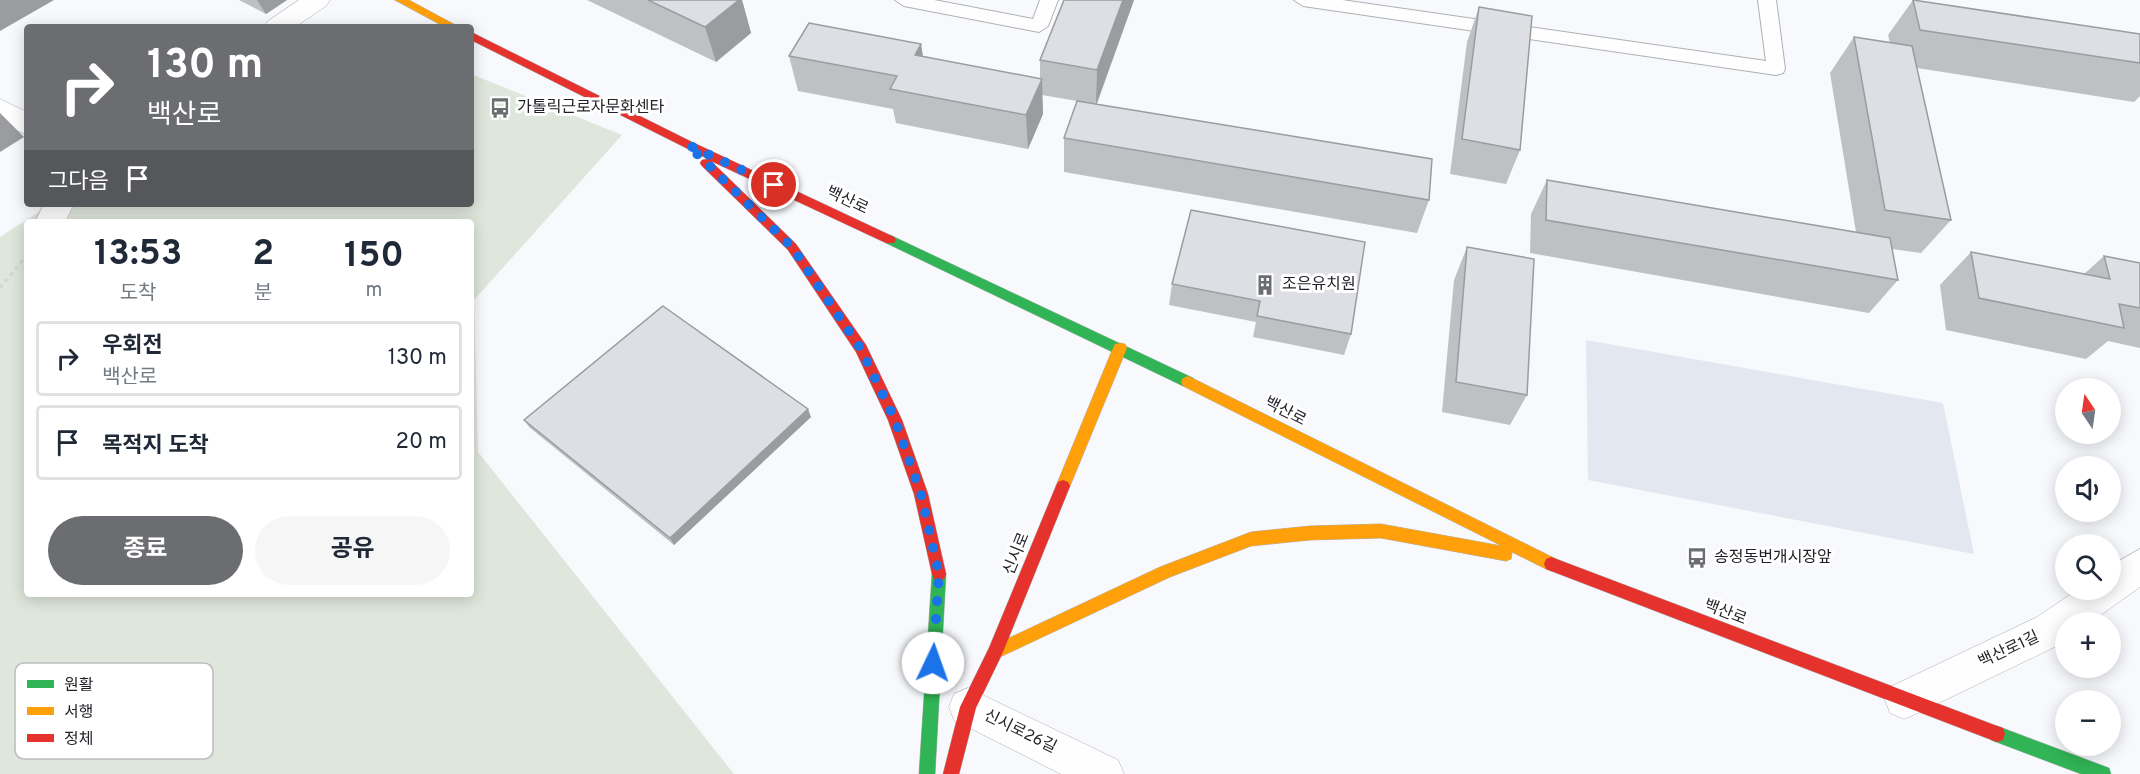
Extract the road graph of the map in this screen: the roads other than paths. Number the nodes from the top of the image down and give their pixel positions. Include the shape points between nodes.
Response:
1 (317, 0) edge
2 (400, 0) edge
3 (904, 0) edge
4 (1049, 0) edge
5 (1303, 0) edge
6 (1767, 0) edge
7 (281, 24) edge
8 (448, 24) edge
9 (474, 38) edge
10 (0, 109) edge
11 (24, 123) edge
12 (688, 145) junction
13 (1120, 348) junction
14 (1541, 560) junction
15 (2140, 566) edge
16 (2121, 579) edge
17 (2092, 600) edge
18 (995, 652) junction
19 (1904, 700) junction
20 (968, 706) junction
21 (2089, 772) edge
22 (927, 774) edge
23 (951, 774) edge
24 (1104, 774) edge

1 - 7 street
2 - 8 street
3 - 4 lane via 1038,26
5 - 6 lane via 1776,69
9 - 12 street, 백산로
10 - 11 street
12 - 13 street, 백산로
12 - 22 street via 792,247 861,349 895,420 921,494 939,574
13 - 14 street, 백산로
13 - 18 street, 신시로
14 - 18 street via 1381,531 1251,539 1165,572
14 - 19 street, 백산로
15 - 16 street, 백산로1길
17 - 19 street, 백산로1길 via 2050,630
18 - 20 street, 신시로
19 - 21 street, 백산로
20 - 23 street, 신시로
20 - 24 street, 신시로26길

